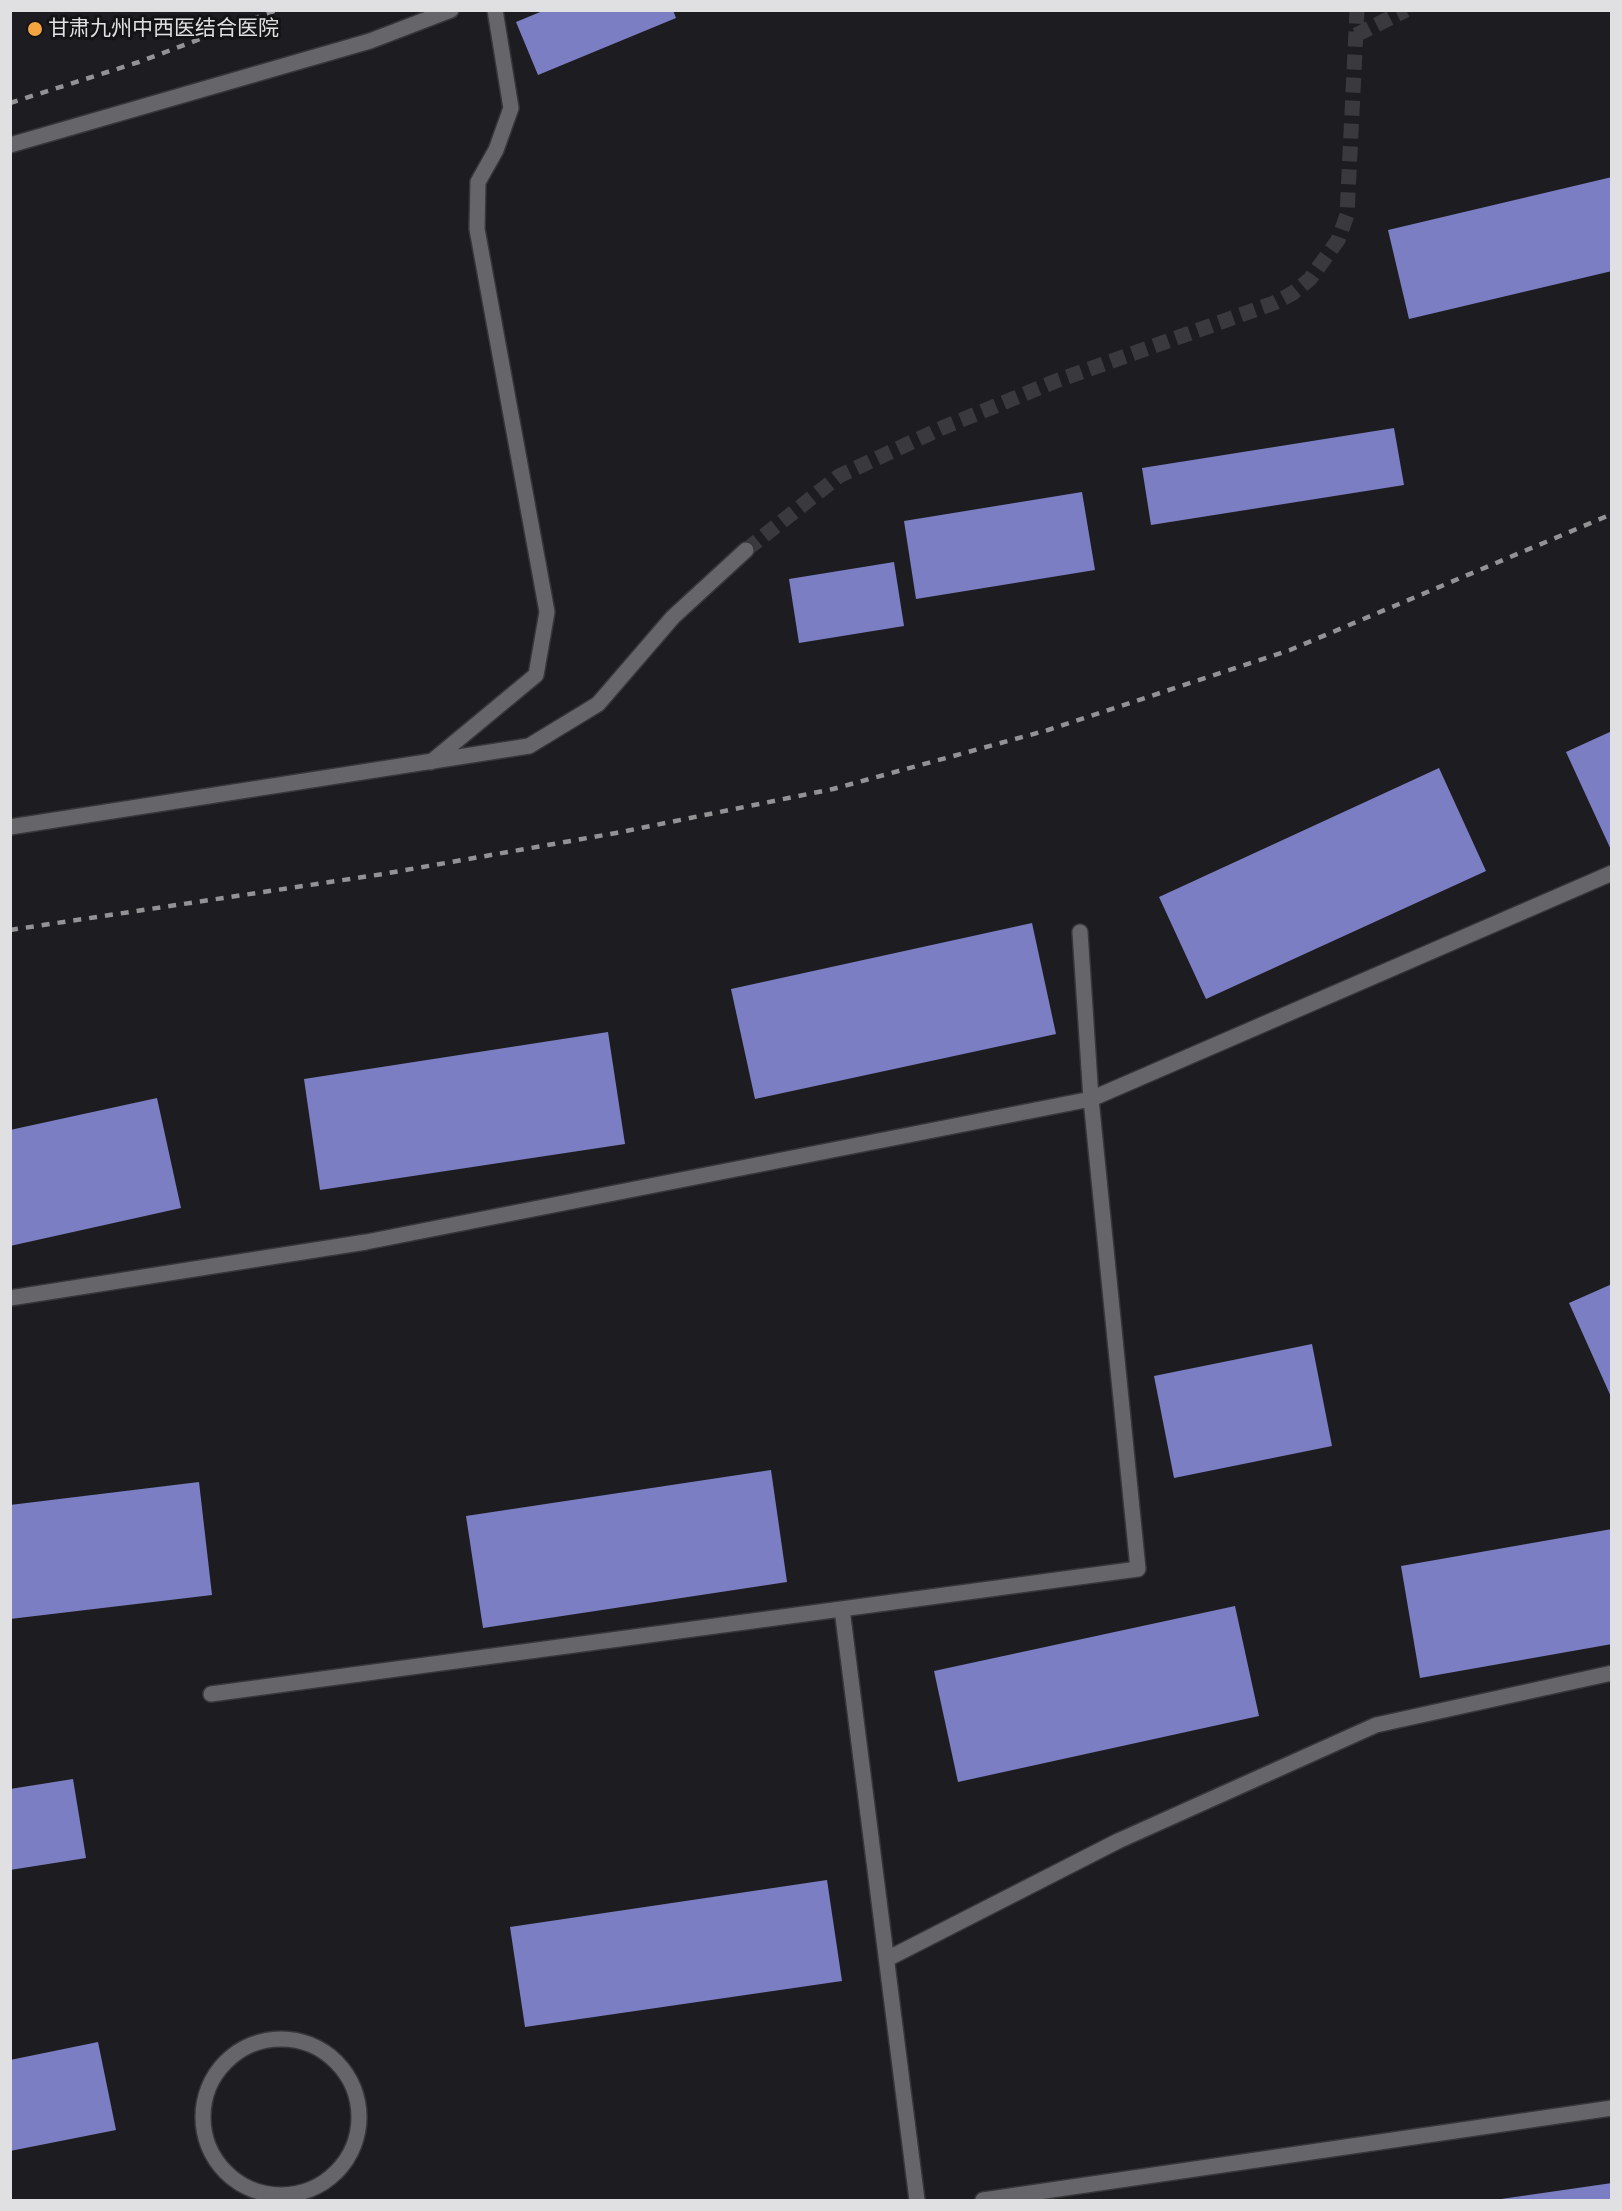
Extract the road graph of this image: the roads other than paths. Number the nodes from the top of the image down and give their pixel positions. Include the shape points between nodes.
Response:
1 (451, 10) edge
2 (495, 10) edge
3 (10, 145) edge
4 (746, 550) tunnel mouth
5 (431, 762) junction
6 (10, 827) edge
7 (1611, 873) edge
8 (1080, 932) dead end
9 (1091, 1099) junction
10 (10, 1298) edge
11 (842, 1609) junction
12 (1611, 1672) edge
13 (211, 1694) dead end
14 (887, 1959) junction
15 (1611, 2108) edge
16 (283, 2198) edge
17 (917, 2200) edge
18 (983, 2200) edge

1 - 3 lane via 370,41
2 - 5 lane via 511,108 496,150 478,182 477,229 546,612 536,675
4 - 5 lane via 673,618 598,704 529,746
5 - 6 lane
7 - 9 lane
8 - 9 lane
9 - 10 lane via 366,1242
9 - 11 lane via 1138,1569
11 - 13 lane
11 - 14 lane
12 - 14 lane via 1376,1725 1118,1840
14 - 17 lane
15 - 18 lane
16 - 16 lane via 330,2178 347,2159 357,2136 360,2111 354,2086 340,2064 320,2048 295,2040 269,2039 244,2048 224,2064 209,2085 203,2111 205,2137 216,2160 234,2179

